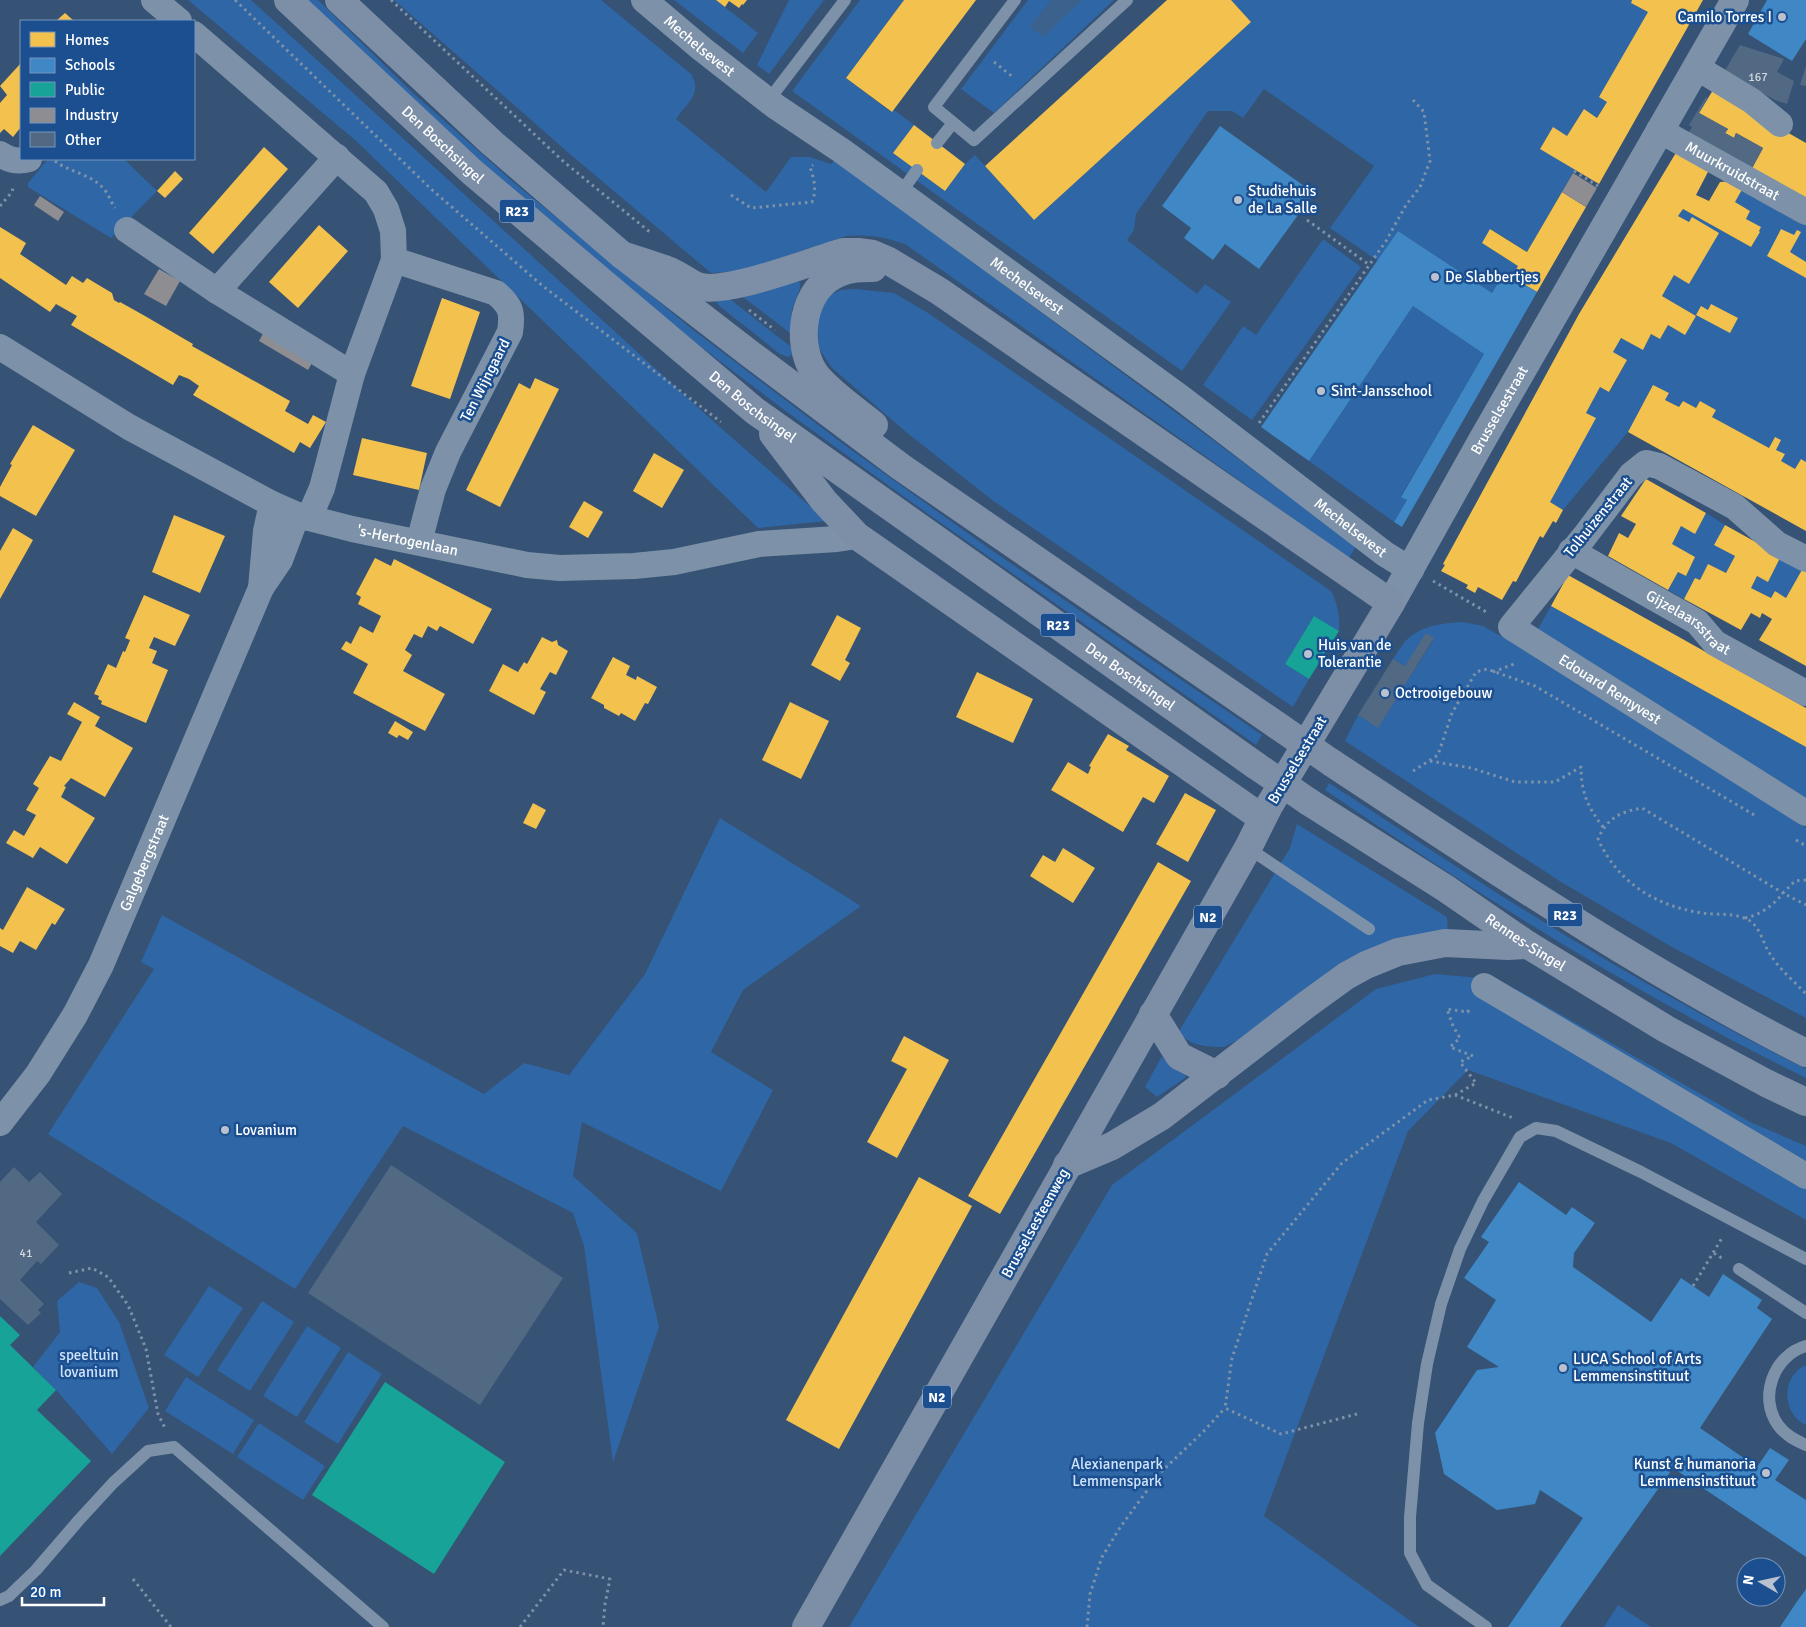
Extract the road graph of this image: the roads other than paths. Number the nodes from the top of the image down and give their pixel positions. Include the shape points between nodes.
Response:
1 (288, 0) edge
2 (339, 0) edge
3 (644, 0) edge
4 (845, 0) edge
5 (1014, 0) edge
6 (1127, 0) edge
7 (1734, 0) edge
8 (195, 35) edge
9 (1696, 67) junction
10 (768, 101) junction
11 (953, 123) junction
12 (1780, 124) dead end
13 (1659, 130) junction
14 (937, 143) dead end
15 (0, 154) edge
16 (337, 157) junction
17 (20, 160) edge
18 (917, 170) dead end
19 (900, 194) junction
20 (1806, 212) edge
21 (127, 230) road end
22 (622, 255) junction
23 (394, 260) junction
24 (899, 268) junction
25 (217, 292) junction
26 (0, 347) edge
27 (352, 374) junction
28 (755, 412) junction
29 (901, 467) junction
30 (272, 504) junction
31 (303, 516) junction
32 (857, 536) junction
33 (419, 542) junction
34 (1571, 551) junction
35 (1806, 559) edge
36 (1411, 570) junction
37 (261, 588) junction
38 (1391, 603) junction
39 (1511, 627) joint
40 (1806, 693) edge
41 (1255, 765) joint
42 (1806, 813) edge
43 (1262, 818) junction
44 (1248, 848) junction
45 (1369, 929) dead end
46 (1528, 945) junction
47 (1488, 988) road end
48 (1153, 1014) junction
49 (1806, 1053) edge
50 (1217, 1075) junction
51 (1806, 1102) edge
52 (0, 1123) edge
53 (1067, 1165) junction
54 (1806, 1176) edge
55 (1806, 1259) edge
56 (1739, 1269) dead end
57 (1806, 1313) edge
58 (1806, 1346) edge
59 (1806, 1445) edge
60 (0, 1600) edge
61 (382, 1627) edge
62 (806, 1627) edge
63 (1486, 1627) edge

1 - 28 main road, Den Boschsingel / R23 via 472,172
2 - 22 main road, R23 via 492,143
3 - 10 street, Mechelsevest
4 - 10 lane
5 - 11 lane via 934,107
6 - 11 lane via 974,140
7 - 9 street, Brusselsestraat
8 - 16 street
9 - 12 street via 1752,100
9 - 13 street, Brusselsestraat
10 - 19 street, Mechelsevest via 842,150
11 - 14 lane
13 - 20 street, Muurkruidstraat
13 - 36 street, Brusselsestraat
15 - 17 street
16 - 23 street via 376,192 386,209 392,230
16 - 25 street
18 - 19 lane
19 - 36 street, Mechelsevest via 1180,397 1385,554
21 - 25 street
22 - 24 main road via 707,287 749,282 843,252 873,254
22 - 29 main road, R23
23 - 27 street
23 - 33 street, Ten Wijngaard via 496,293 508,303 512,318 510,332 448,452 433,490
24 - 29 main road via 853,268 837,273 815,292 804,329 809,363 816,374 882,432
24 - 38 main road via 939,291
25 - 27 street
26 - 30 street, 's-Hertogenlaan via 129,427
27 - 31 street via 322,488
28 - 32 main road via 824,501
28 - 41 main road, Den Boschsingel / R23
29 - 49 main road, R23, bridge via 1332,763 1543,902 1740,1020
30 - 31 street, 's-Hertogenlaan
30 - 37 street, Galgebergstraat
31 - 33 street, 's-Hertogenlaan
31 - 37 street, Galgebergstraat
32 - 33 street, 's-Hertogenlaan via 760,544 674,562 593,568 527,565
32 - 43 main road
34 - 35 street, Tolhuizenstraat via 1631,475 1646,463 1659,466 1735,507 1777,544
34 - 39 street, Tolhuizenstraat
34 - 40 street, Gijzelaarsstraat via 1697,622 1716,643
36 - 38 street, Brusselsestraat
37 - 52 street, Galgebergstraat via 101,965 43,1066
38 - 43 main road, Brusselsestraat / N2
39 - 42 street, Edouard Remyvest
41 - 46 main road, Rennes-Singel / R23, bridge
43 - 44 main road, Brusselsesteenweg / N2
44 - 45 lane
44 - 48 main road, Brusselsesteenweg / N2
46 - 50 main road via 1445,943 1398,952 1366,965 1306,1005
46 - 51 main road, Rennes-Singel / R23 via 1666,1029
47 - 54 street
48 - 50 main road via 1178,1056
48 - 53 main road, Brusselsesteenweg / N2
50 - 53 main road via 1162,1116 1112,1146
53 - 62 main road, Brusselsesteenweg / N2
55 - 63 lane via 1556,1131 1536,1128 1520,1137 1460,1249 1442,1304 1427,1364 1418,1423 1410,1517 1410,1553 1427,1585
56 - 57 lane
58 - 59 lane via 1784,1358 1774,1372 1769,1390 1770,1408 1777,1424 1790,1437
60 - 61 lane via 9,1596 36,1570 78,1520 148,1451 174,1447

